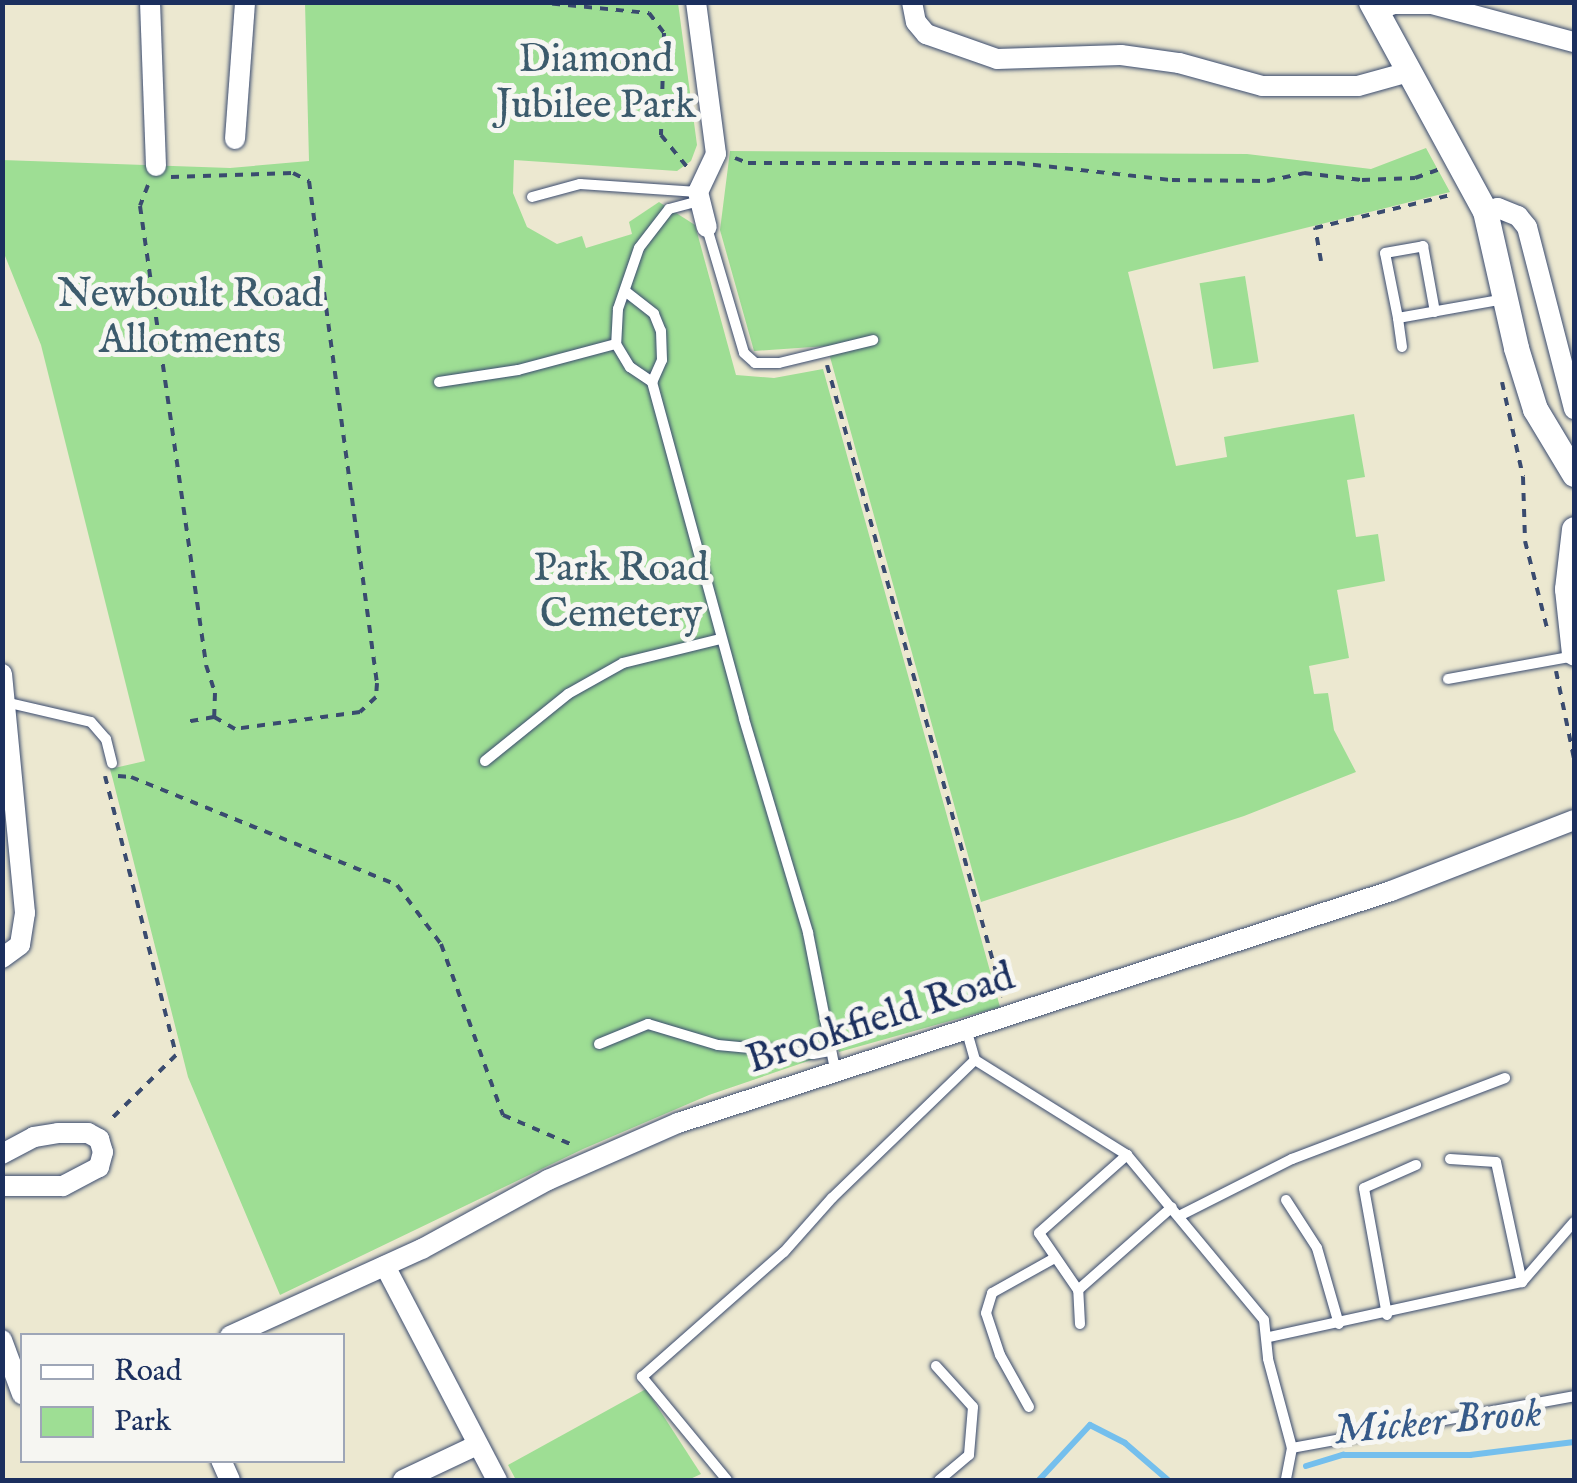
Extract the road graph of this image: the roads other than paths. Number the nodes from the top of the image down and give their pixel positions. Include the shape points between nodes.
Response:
1 (150, 2) edge
2 (245, 2) edge
3 (696, 2) edge
4 (912, 2) edge
5 (1373, 7) edge
6 (1574, 42) edge
7 (1408, 72) junction
8 (235, 140) dead end
9 (153, 172) road end
10 (699, 192) junction
11 (532, 197) dead end
12 (1486, 211) junction
13 (707, 227) joint
14 (625, 291) junction
15 (1505, 299) junction
16 (1435, 312) junction
17 (1398, 318) junction
18 (873, 340) dead end
19 (616, 344) junction
20 (1402, 347) dead end
21 (439, 382) dead end
22 (652, 382) junction
23 (1574, 408) edge
24 (1574, 474) edge
25 (1574, 530) edge
26 (721, 639) junction
27 (1570, 648) edge
28 (2, 674) edge
29 (1448, 678) dead end
30 (5, 702) junction
31 (485, 761) dead end
32 (112, 763) road end
33 (1574, 820) edge
34 (11, 952) edge
35 (966, 1029) junction
36 (599, 1044) dead end
37 (833, 1060) junction
38 (975, 1060) junction
39 (1504, 1078) dead end
40 (2, 1154) edge
41 (1127, 1155) junction
42 (1450, 1160) dead end
43 (1416, 1165) dead end
44 (2, 1186) edge
45 (1286, 1200) dead end
46 (1176, 1212) junction
47 (1574, 1222) edge
48 (1056, 1258) junction
49 (385, 1266) junction
50 (1522, 1282) junction
51 (1078, 1290) junction
52 (1387, 1314) junction
53 (1080, 1324) dead end
54 (1339, 1324) junction
55 (237, 1333) edge
56 (1269, 1337) junction
57 (2, 1340) edge
58 (936, 1366) dead end
59 (20, 1389) edge
60 (1574, 1396) edge
61 (1029, 1407) dead end
62 (477, 1444) junction
63 (1291, 1454) junction
64 (1287, 1477) edge
65 (403, 1480) edge
66 (497, 1480) edge
67 (727, 1480) edge
68 (939, 1480) edge

1 - 9 street
2 - 8 street
3 - 10 street via 716,154
4 - 7 street via 926,34 997,59 1120,55 1262,86 1358,86
5 - 6 street via 1432,4
5 - 7 street
7 - 12 street
10 - 11 lane via 580,184
10 - 13 street
10 - 14 lane via 654,226 629,269
12 - 15 street
12 - 23 street via 1498,208 1527,226
13 - 18 lane via 744,353 755,363
14 - 19 lane
14 - 22 lane via 654,314 661,331 662,360
15 - 16 lane
15 - 24 street via 1535,409
16 - 17 lane
16 - 17 lane via 1423,246 1386,253
17 - 20 lane
19 - 21 lane
19 - 22 lane via 630,367
22 - 26 lane
25 - 27 street via 1566,590
26 - 31 lane via 622,663 568,694
26 - 37 lane via 808,934
27 - 29 lane
28 - 30 street
30 - 32 lane via 91,722 106,739
30 - 34 street via 25,913
33 - 35 street, Brookfield Road via 1391,891
35 - 37 street, Brookfield Road
35 - 38 lane
36 - 37 lane via 648,1024 718,1045
37 - 49 street, Brookfield Road via 583,1164
38 - 41 lane
38 - 67 lane via 784,1252 642,1376
39 - 46 lane via 1292,1159
40 - 44 street via 58,1133 94,1137 103,1152 83,1179 48,1188
41 - 46 lane
41 - 48 lane via 1039,1233
42 - 50 lane via 1496,1162
43 - 52 lane via 1364,1188
45 - 54 lane via 1317,1248
46 - 51 lane
46 - 56 lane via 1264,1320
47 - 50 lane
48 - 51 lane
48 - 61 lane via 992,1294 986,1312
49 - 55 street, Brookfield Road
49 - 62 street
50 - 52 lane
51 - 53 lane
52 - 54 lane
54 - 56 lane
56 - 63 lane via 1268,1360
57 - 59 street
58 - 68 lane via 973,1407 969,1455
60 - 63 lane
62 - 65 street
62 - 66 street
63 - 64 lane

